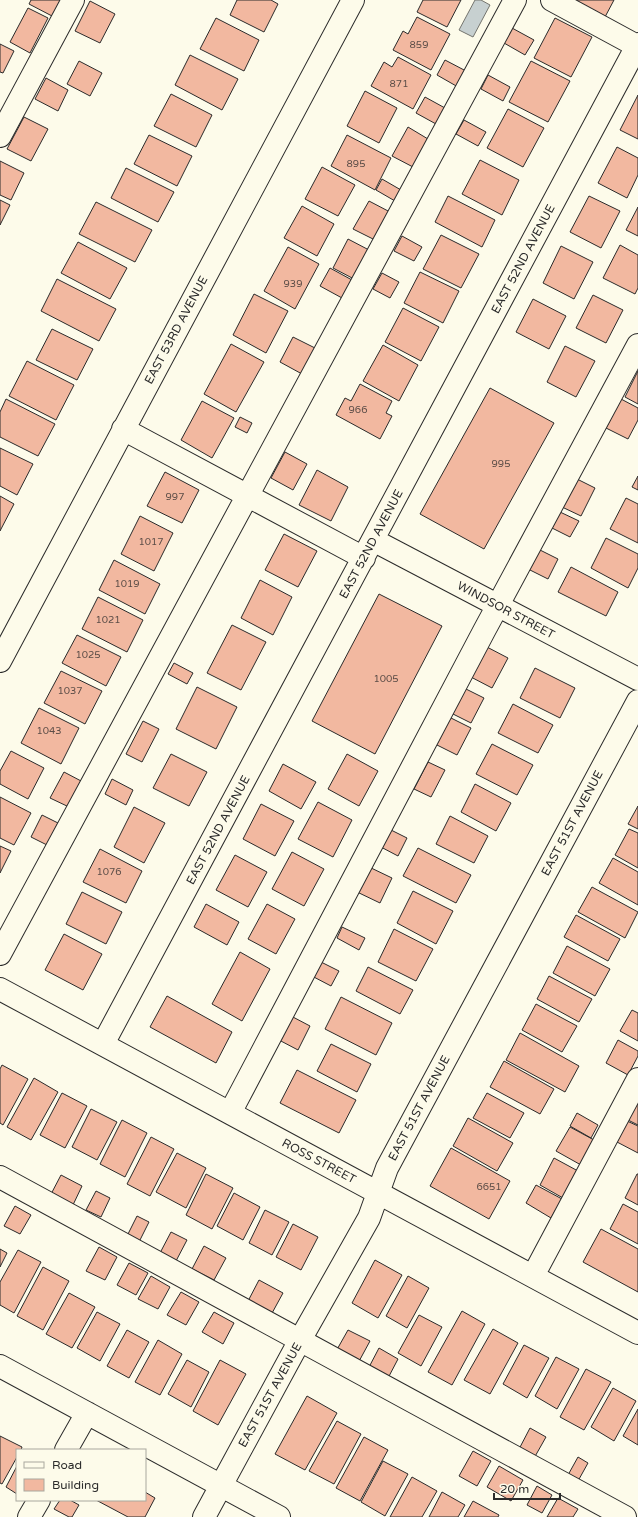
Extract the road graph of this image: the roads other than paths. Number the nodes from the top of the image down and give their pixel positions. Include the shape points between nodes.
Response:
1 (73, 0) edge
2 (353, 0) edge
3 (515, 0) edge
4 (552, 0) edge
5 (638, 45) edge
6 (0, 136) edge
7 (638, 345) edge
8 (123, 429) junction
9 (248, 496) junction
10 (369, 549) junction
11 (498, 606) junction
12 (0, 661) edge
13 (638, 680) edge
14 (638, 701) edge
15 (0, 954) edge
16 (0, 989) edge
17 (103, 1044) junction
18 (638, 1079) edge
19 (230, 1113) junction
20 (0, 1177) edge
21 (379, 1193) junction
22 (533, 1276) junction
23 (638, 1333) edge
24 (300, 1340) junction
25 (0, 1366) edge
26 (87, 1413) junction
27 (67, 1449) edge
28 (221, 1486) junction
29 (38, 1501) edge
30 (29, 1517) edge
31 (204, 1517) edge
32 (279, 1517) edge
33 (625, 1517) edge

1 - 6 street
2 - 8 street, EAST 53RD AVENUE
3 - 9 street
4 - 5 street
5 - 10 street, EAST 52ND AVENUE
7 - 11 street
8 - 9 street, WINDSOR STREET
8 - 12 street, EAST 53RD AVENUE
9 - 10 street, WINDSOR STREET
9 - 15 street
10 - 11 street, WINDSOR STREET
10 - 17 street, EAST 52ND AVENUE
11 - 13 street, WINDSOR STREET
11 - 19 street
14 - 21 street, EAST 51ST AVENUE via 391,1161
16 - 17 street, ROSS STREET
17 - 19 street, ROSS STREET
18 - 22 street
19 - 21 street, ROSS STREET
20 - 24 street
21 - 22 street, ROSS STREET
21 - 24 street, EAST 51ST AVENUE via 369,1218
22 - 23 street, ROSS STREET
24 - 28 street, EAST 51ST AVENUE
24 - 33 street
25 - 26 street
26 - 27 street
26 - 28 street
28 - 31 street, EAST 51ST AVENUE
28 - 32 street
29 - 30 street

